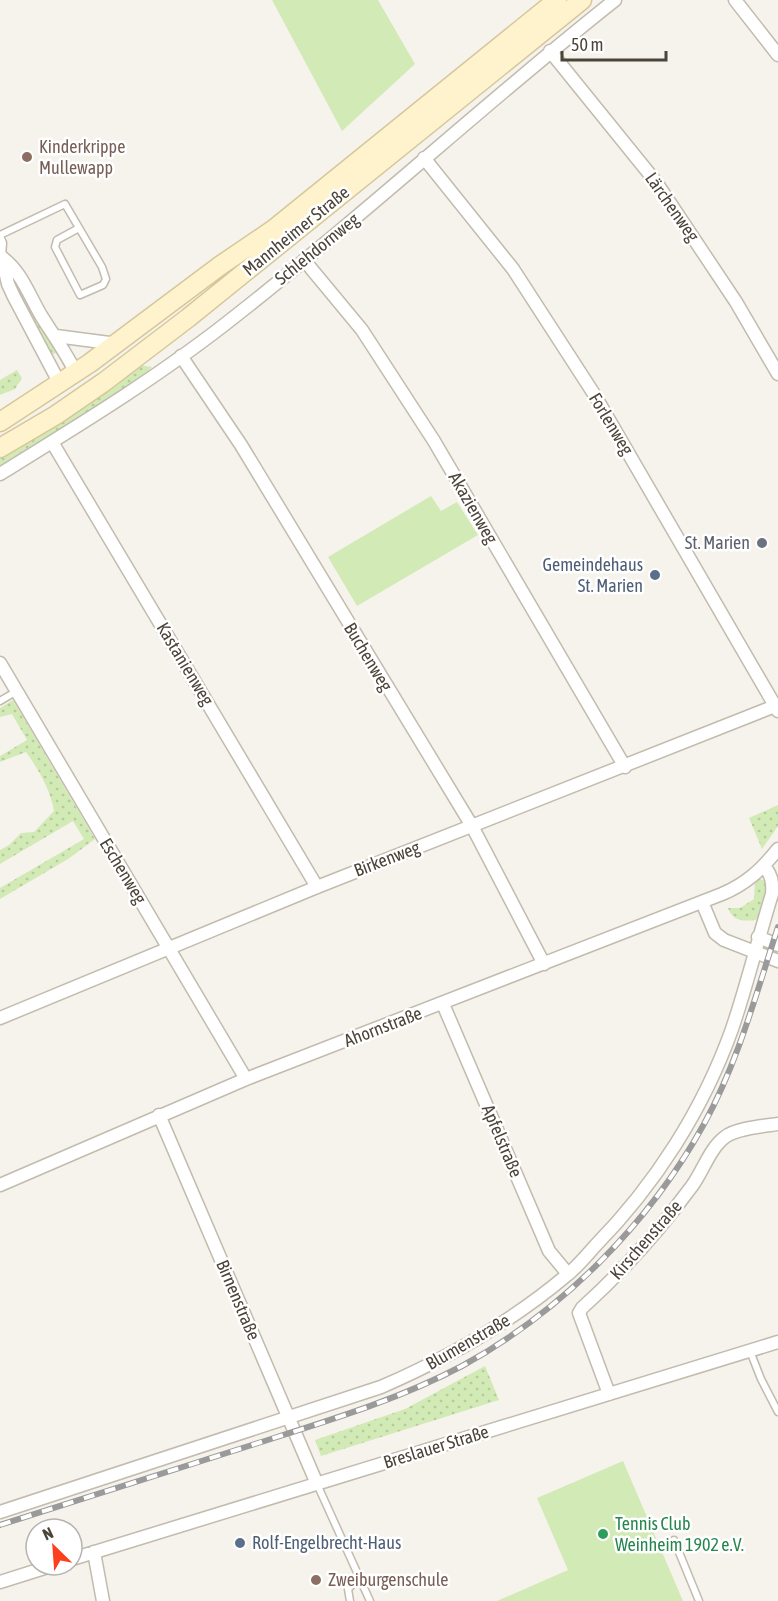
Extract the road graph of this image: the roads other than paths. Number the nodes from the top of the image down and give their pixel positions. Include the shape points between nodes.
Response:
1 (557, 0) edge
2 (582, 0) edge
3 (615, 0) edge
4 (735, 0) edge
5 (550, 51) junction
6 (778, 55) edge
7 (424, 158) junction
8 (79, 228) junction
9 (0, 236) edge
10 (1, 257) edge
11 (304, 260) junction
12 (56, 336) junction
13 (117, 344) junction
14 (181, 356) junction
15 (76, 373) junction
16 (778, 374) edge
17 (60, 384) junction
18 (80, 398) junction
19 (0, 422) edge
20 (52, 441) junction
21 (0, 448) edge
22 (0, 474) edge
23 (0, 663) edge
24 (17, 691) junction
25 (0, 701) edge
26 (777, 709) edge
27 (625, 767) junction
28 (472, 826) junction
29 (778, 849) edge
30 (764, 867) junction
31 (317, 887) junction
32 (702, 902) junction
33 (758, 937) junction
34 (778, 945) edge
35 (168, 948) junction
36 (754, 953) junction
37 (778, 961) edge
38 (544, 964) junction
39 (442, 1004) junction
40 (0, 1018) edge
41 (246, 1079) junction
42 (159, 1115) junction
43 (778, 1124) edge
44 (0, 1185) edge
45 (568, 1274) junction
46 (778, 1342) edge
47 (750, 1351) junction
48 (609, 1394) junction
49 (778, 1412) edge
50 (289, 1418) junction
51 (317, 1484) junction
52 (0, 1512) edge
53 (674, 1540) dead end
54 (94, 1552) junction
55 (84, 1555) edge
56 (24, 1574) edge
57 (360, 1577) junction
58 (0, 1582) edge
59 (103, 1601) edge
60 (350, 1601) edge
61 (370, 1601) edge
62 (699, 1601) edge

1 - 13 main road, Mannheimer Straße via 274,229
2 - 18 main road, Mannheimer Straße via 188,318
3 - 5 street, Schlehdornweg
4 - 6 street
5 - 7 street, Schlehdornweg
5 - 16 street, Lärchenweg via 656,182 736,302
7 - 11 street, Schlehdornweg
7 - 26 street, Forlenweg via 513,269 594,394
8 - 8 lane via 106,279 103,285 80,295 55,247 57,240
8 - 9 lane via 65,204
9 - 10 lane
10 - 12 street via 21,277
10 - 17 street via 14,297
11 - 14 street, Schlehdornweg
11 - 27 street, Akazienweg via 362,330 434,441
12 - 13 street
12 - 15 street
13 - 15 main road, Mannheimer Straße
14 - 20 street, Schlehdornweg
14 - 28 street, Buchenweg via 241,445
15 - 17 main road, Mannheimer Straße
15 - 18 main road
17 - 18 main road
17 - 19 main road, Mannheimer Straße
18 - 21 main road, Mannheimer Straße
20 - 22 street, Schlehdornweg
20 - 31 street, Kastanienweg
23 - 24 street, Eschenweg
24 - 25 lane
24 - 35 street, Eschenweg
26 - 27 street, Birkenweg
27 - 28 street, Birkenweg
28 - 31 street, Birkenweg
28 - 38 street, Buchenweg
29 - 30 street, Ahornstraße
30 - 32 street, Ahornstraße via 737,888
30 - 33 street, Blumenstraße via 773,886
31 - 35 street, Birkenweg
32 - 36 street via 723,940
32 - 38 street, Ahornstraße
33 - 34 street
33 - 36 street, Blumenstraße
35 - 40 street, Birkenweg
35 - 41 street, Eschenweg
36 - 37 street
36 - 45 street, Blumenstraße via 731,1030 705,1092 673,1149 620,1220
38 - 39 street, Ahornstraße
39 - 41 street, Ahornstraße
39 - 45 street, Apfelstraße via 549,1251
41 - 42 street, Ahornstraße
42 - 44 street, Ahornstraße
42 - 50 street, Birnenstraße
43 - 48 street, Kirschenstraße via 726,1136 643,1249 582,1308 579,1313
45 - 50 street, Blumenstraße via 517,1314 429,1366
46 - 47 street, Breslauer Straße
47 - 48 street, Breslauer Straße
47 - 49 lane
48 - 51 street, Breslauer Straße
50 - 51 street, Birnenstraße
50 - 52 street, Blumenstraße
51 - 54 street, Breslauer Straße
51 - 57 lane
53 - 62 lane
54 - 55 street, Breslauer Straße
54 - 59 street
56 - 58 street
57 - 60 lane via 348,1588
57 - 61 lane

